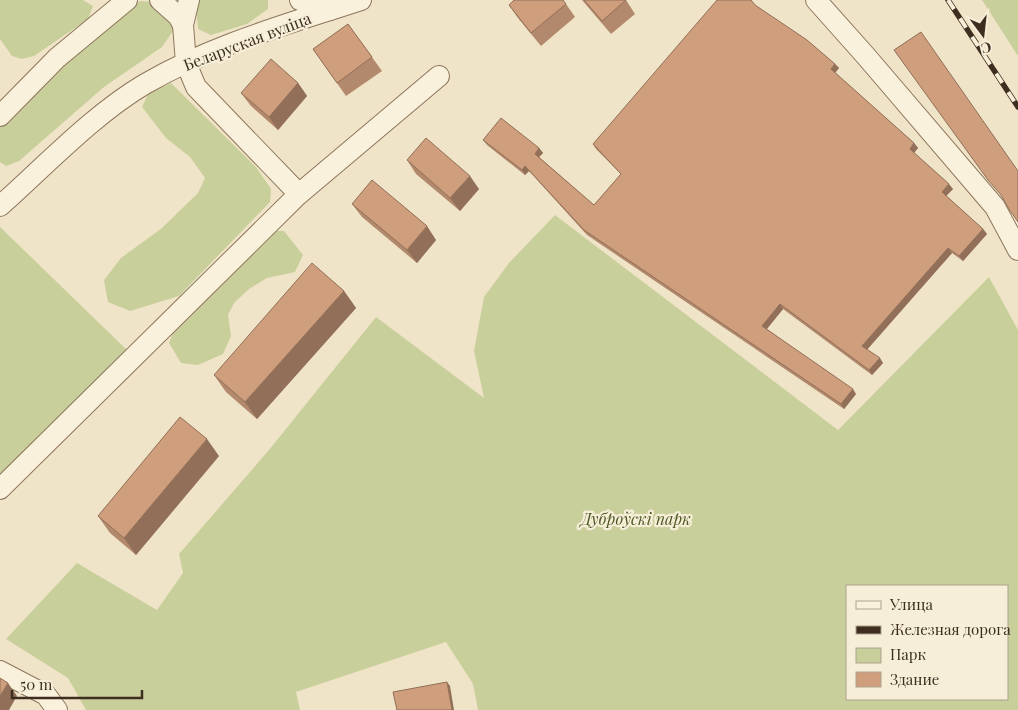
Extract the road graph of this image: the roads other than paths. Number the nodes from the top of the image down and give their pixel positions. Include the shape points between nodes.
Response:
1 (128, 0) edge
2 (160, 0) edge
3 (189, 0) edge
4 (300, 0) edge
5 (361, 0) edge
6 (816, 0) edge
7 (330, 10) junction
8 (182, 24) junction
9 (186, 63) junction
10 (439, 76) dead end
11 (0, 116) edge
12 (299, 194) junction
13 (0, 206) edge
14 (1018, 250) edge
15 (0, 488) edge
16 (0, 671) edge
17 (46, 705) edge

1 - 11 street via 57,58
2 - 8 street
3 - 8 street
4 - 7 street
5 - 7 street, Беларуская вуліца
6 - 14 street via 995,207
7 - 9 street, Беларуская вуліца via 262,32
8 - 9 street
9 - 12 street via 196,87
9 - 13 street, Беларуская вуліца via 118,103
10 - 12 street
12 - 15 street
16 - 17 street

